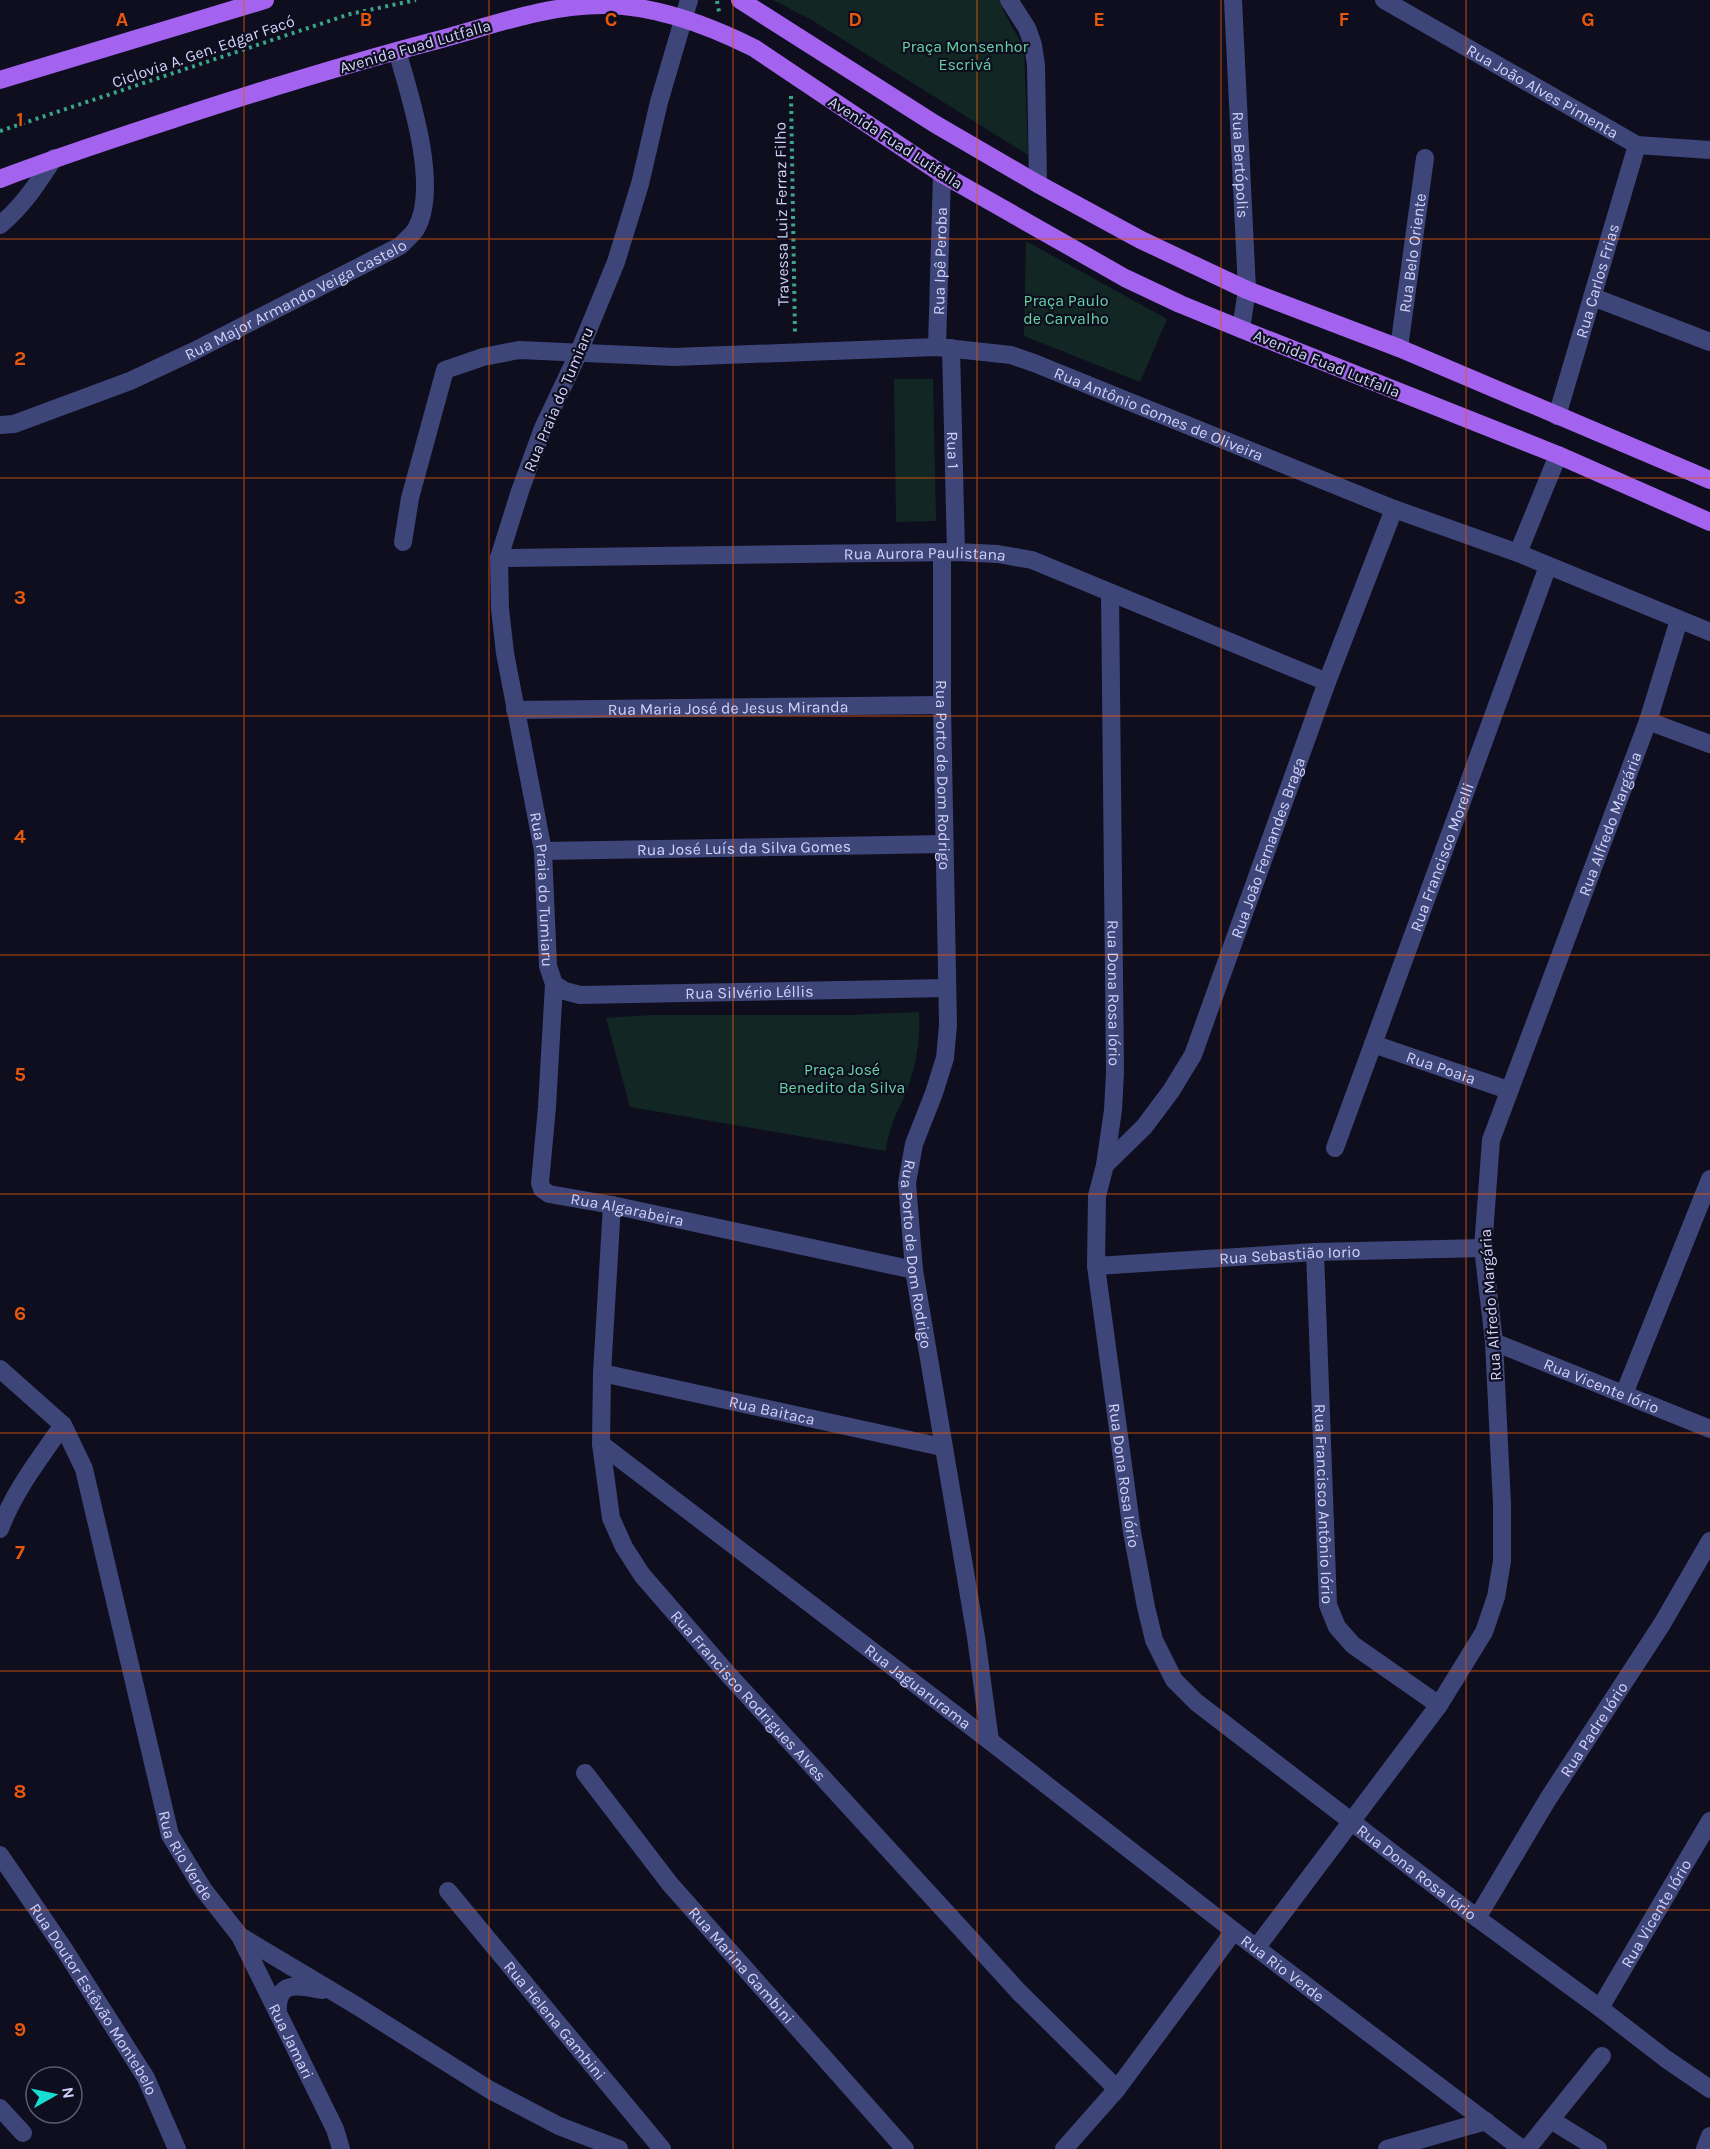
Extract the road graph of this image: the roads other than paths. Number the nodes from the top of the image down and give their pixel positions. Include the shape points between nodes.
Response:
1 (265, 0) edge
2 (689, 0) edge
3 (740, 0) edge
4 (1009, 0) edge
5 (1233, 0) edge
6 (1384, 0) edge
7 (683, 18) junction
8 (397, 51) junction
9 (0, 81) edge
10 (1637, 145) junction
11 (1710, 150) edge
12 (54, 158) junction
13 (1425, 158) dead end
14 (942, 174) junction
15 (0, 179) edge
16 (1038, 184) junction
17 (0, 225) edge
18 (1247, 290) junction
19 (1593, 297) junction
20 (1241, 329) junction
21 (1710, 342) edge
22 (944, 348) junction
23 (1399, 348) junction
24 (579, 352) junction
25 (1557, 416) junction
26 (0, 425) edge
27 (1558, 455) junction
28 (1710, 480) edge
29 (1394, 510) junction
30 (1710, 522) edge
31 (403, 542) dead end
32 (949, 553) junction
33 (1518, 553) junction
34 (499, 558) junction
35 (1548, 566) junction
36 (1110, 593) junction
37 (1679, 620) junction
38 (1710, 632) edge
39 (1327, 682) junction
40 (942, 705) junction
41 (515, 710) junction
42 (1648, 720) junction
43 (1710, 744) edge
44 (944, 844) junction
45 (543, 851) junction
46 (555, 984) junction
47 (947, 988) junction
48 (1373, 1044) junction
49 (1508, 1090) junction
50 (1335, 1148) dead end
51 (1105, 1165) junction
52 (1710, 1179) edge
53 (612, 1205) junction
54 (1483, 1248) junction
55 (1315, 1252) junction
56 (1096, 1266) junction
57 (914, 1270) junction
58 (1494, 1342) junction
59 (0, 1369) edge
60 (602, 1373) junction
61 (1624, 1394) junction
62 (63, 1425) junction
63 (1710, 1429) edge
64 (601, 1444) junction
65 (942, 1447) junction
66 (0, 1529) edge
67 (1710, 1540) edge
68 (1438, 1705) junction
69 (990, 1741) junction
70 (585, 1773) dead end
71 (1351, 1820) junction
72 (1710, 1821) edge
73 (0, 1855) edge
74 (448, 1891) dead end
75 (1477, 1918) junction
76 (1234, 1931) junction
77 (240, 1936) junction
78 (1257, 1947) junction
79 (333, 1992) junction
80 (1600, 2008) junction
81 (278, 2013) junction
82 (1602, 2056) dead end
83 (1117, 2089) junction
84 (1710, 2089) edge
85 (0, 2108) edge
86 (1551, 2120) junction
87 (1486, 2121) junction
88 (23, 2133) dead end
89 (1710, 2136) edge
90 (177, 2149) edge
91 (341, 2149) edge
92 (619, 2149) edge
93 (662, 2149) edge
94 (906, 2149) edge
95 (1064, 2149) edge
96 (1387, 2149) edge
97 (1522, 2149) edge
98 (1527, 2149) edge
99 (1598, 2149) edge
100 (1705, 2149) edge

1 - 9 main road
2 - 7 street, Rua Praia do Tumiaru
3 - 16 main road
4 - 16 street via 1033,45
5 - 18 street, Rua Bertópolis
6 - 10 street, Rua João Alves Pimenta
7 - 8 main road, Avenida Fuad Lutfalla via 642,8 567,6
7 - 14 main road, Avenida Fuad Lutfalla via 754,48
7 - 24 street, Rua Praia do Tumiaru via 616,262
8 - 12 main road, Avenida Fuad Lutfalla
8 - 26 street, Rua Major Armando Veiga Castelo via 424,168 424,204 416,229 400,246 130,381 14,424
10 - 11 street, Rua João Alves Pimenta
10 - 19 street, Rua Carlos Frias
12 - 15 main road, Avenida Fuad Lutfalla
12 - 17 street via 29,196
13 - 23 street, Rua Belo Oriente
14 - 20 main road, Avenida Fuad Lutfalla via 1125,278
14 - 22 street, Rua Ipê Peroba
16 - 18 main road via 1141,240
18 - 20 street, Rua Bertópolis
18 - 23 main road
19 - 21 street
19 - 25 street, Rua Carlos Frias
20 - 27 main road, Avenida Fuad Lutfalla
22 - 24 street, Rua Antônio Gomes de Oliveira via 674,357
22 - 29 street, Rua Antônio Gomes de Oliveira via 1011,355 1034,363
22 - 32 street, Rua 1
23 - 25 main road
24 - 31 street, Rua Antônio Gomes de Oliveira via 519,350 446,370 410,498
24 - 34 street, Rua Praia do Tumiaru via 543,428
25 - 28 main road
27 - 30 main road, Avenida Fuad Lutfalla
27 - 33 street
29 - 33 street, Rua Antônio Gomes de Oliveira
29 - 39 street, Rua João Fernandes Braga
32 - 34 street, Rua Aurora Paulistana
32 - 36 street, Rua Aurora Paulistana via 998,554 1032,560
32 - 40 street, Rua Porto de Dom Rodrigo
33 - 35 street, Rua Antônio Gomes de Oliveira
34 - 41 street, Rua Praia do Tumiaru via 500,609
35 - 37 street, Rua Antônio Gomes de Oliveira
35 - 48 street, Rua Francisco Morelli
36 - 39 street, Rua Aurora Paulistana
36 - 51 street, Rua Dona Rosa Iório via 1115,1072
37 - 38 street, Rua Antônio Gomes de Oliveira
37 - 42 street, Rua Alfredo Margária
39 - 51 street, Rua João Fernandes Braga via 1193,1055 1144,1127
40 - 41 street, Rua Maria José de Jesus Miranda
40 - 44 street, Rua Porto de Dom Rodrigo
41 - 45 street, Rua Praia do Tumiaru
42 - 43 street
42 - 49 street, Rua Alfredo Margária
44 - 45 street, Rua José Luís da Silva Gomes
44 - 47 street, Rua Porto de Dom Rodrigo
45 - 46 street, Rua Praia do Tumiaru via 547,957
46 - 47 street, Rua Silvério Léllis via 580,995
46 - 53 street, Rua Algarabeira via 540,1183 549,1194
47 - 57 street, Rua Porto de Dom Rodrigo via 945,1058 914,1144 907,1183
48 - 49 street, Rua Poaia
48 - 50 street, Rua Francisco Morelli
49 - 54 street, Rua Alfredo Margária via 1491,1140
51 - 56 street, Rua Dona Rosa Iório via 1096,1196
52 - 61 street
53 - 57 street, Rua Algarabeira
53 - 60 street, Rua Francisco Rodrigues Alves
54 - 55 street, Rua Sebastião Iorio
54 - 58 street, Rua Alfredo Margária
55 - 56 street, Rua Sebastião Iorio
55 - 68 street, Rua Francisco Antônio Iório via 1328,1605 1337,1627 1353,1645
56 - 71 street, Rua Dona Rosa Iório via 1132,1532 1154,1640 1174,1680 1196,1702
57 - 65 street, Rua Porto de Dom Rodrigo
58 - 61 street, Rua Vicente Iório
58 - 68 street, Rua Alfredo Margária via 1502,1561 1496,1597 1484,1632
59 - 62 street, Rua Rio Verde
60 - 64 street, Rua Francisco Rodrigues Alves
60 - 65 street, Rua Baitaca
61 - 63 street, Rua Vicente Iório
62 - 66 street via 33,1467
62 - 77 street, Rua Rio Verde via 84,1469 171,1835 203,1889
64 - 69 street, Rua Jaguarurama
64 - 83 street, Rua Francisco Rodrigues Alves via 611,1518 642,1575 1019,1992
65 - 69 street, Rua Porto de Dom Rodrigo
67 - 75 street, Rua Padre Iório via 1662,1624
68 - 71 street, Rua Alfredo Margária
69 - 76 street, Rua Jaguarurama
70 - 94 street, Rua Marina Gambini via 670,1884
71 - 75 street, Rua Dona Rosa Iório
71 - 78 street, Rua Alfredo Margária
72 - 80 street, Rua Vicente Iório
73 - 90 street, Rua Doutor Estêvão Montebelo via 146,2078
74 - 93 street, Rua Helena Gambini
75 - 80 street, Rua Dona Rosa Iório
76 - 78 street, Rua Rio Verde
76 - 83 street, Rua Rio Verde
77 - 79 street, Rua Rio Verde
77 - 81 street, Rua Jamari
78 - 87 street, Rua Rio Verde
79 - 81 street via 292,1986 278,1995
79 - 92 street, Rua Rio Verde via 490,2090 559,2126
80 - 84 street, Rua Dona Rosa Iório
81 - 91 street, Rua Jamari
82 - 86 street
83 - 95 street, Rua Rio Verde
85 - 88 street
86 - 98 street
86 - 99 street
87 - 96 street
87 - 97 street, Rua Rio Verde
89 - 100 street

